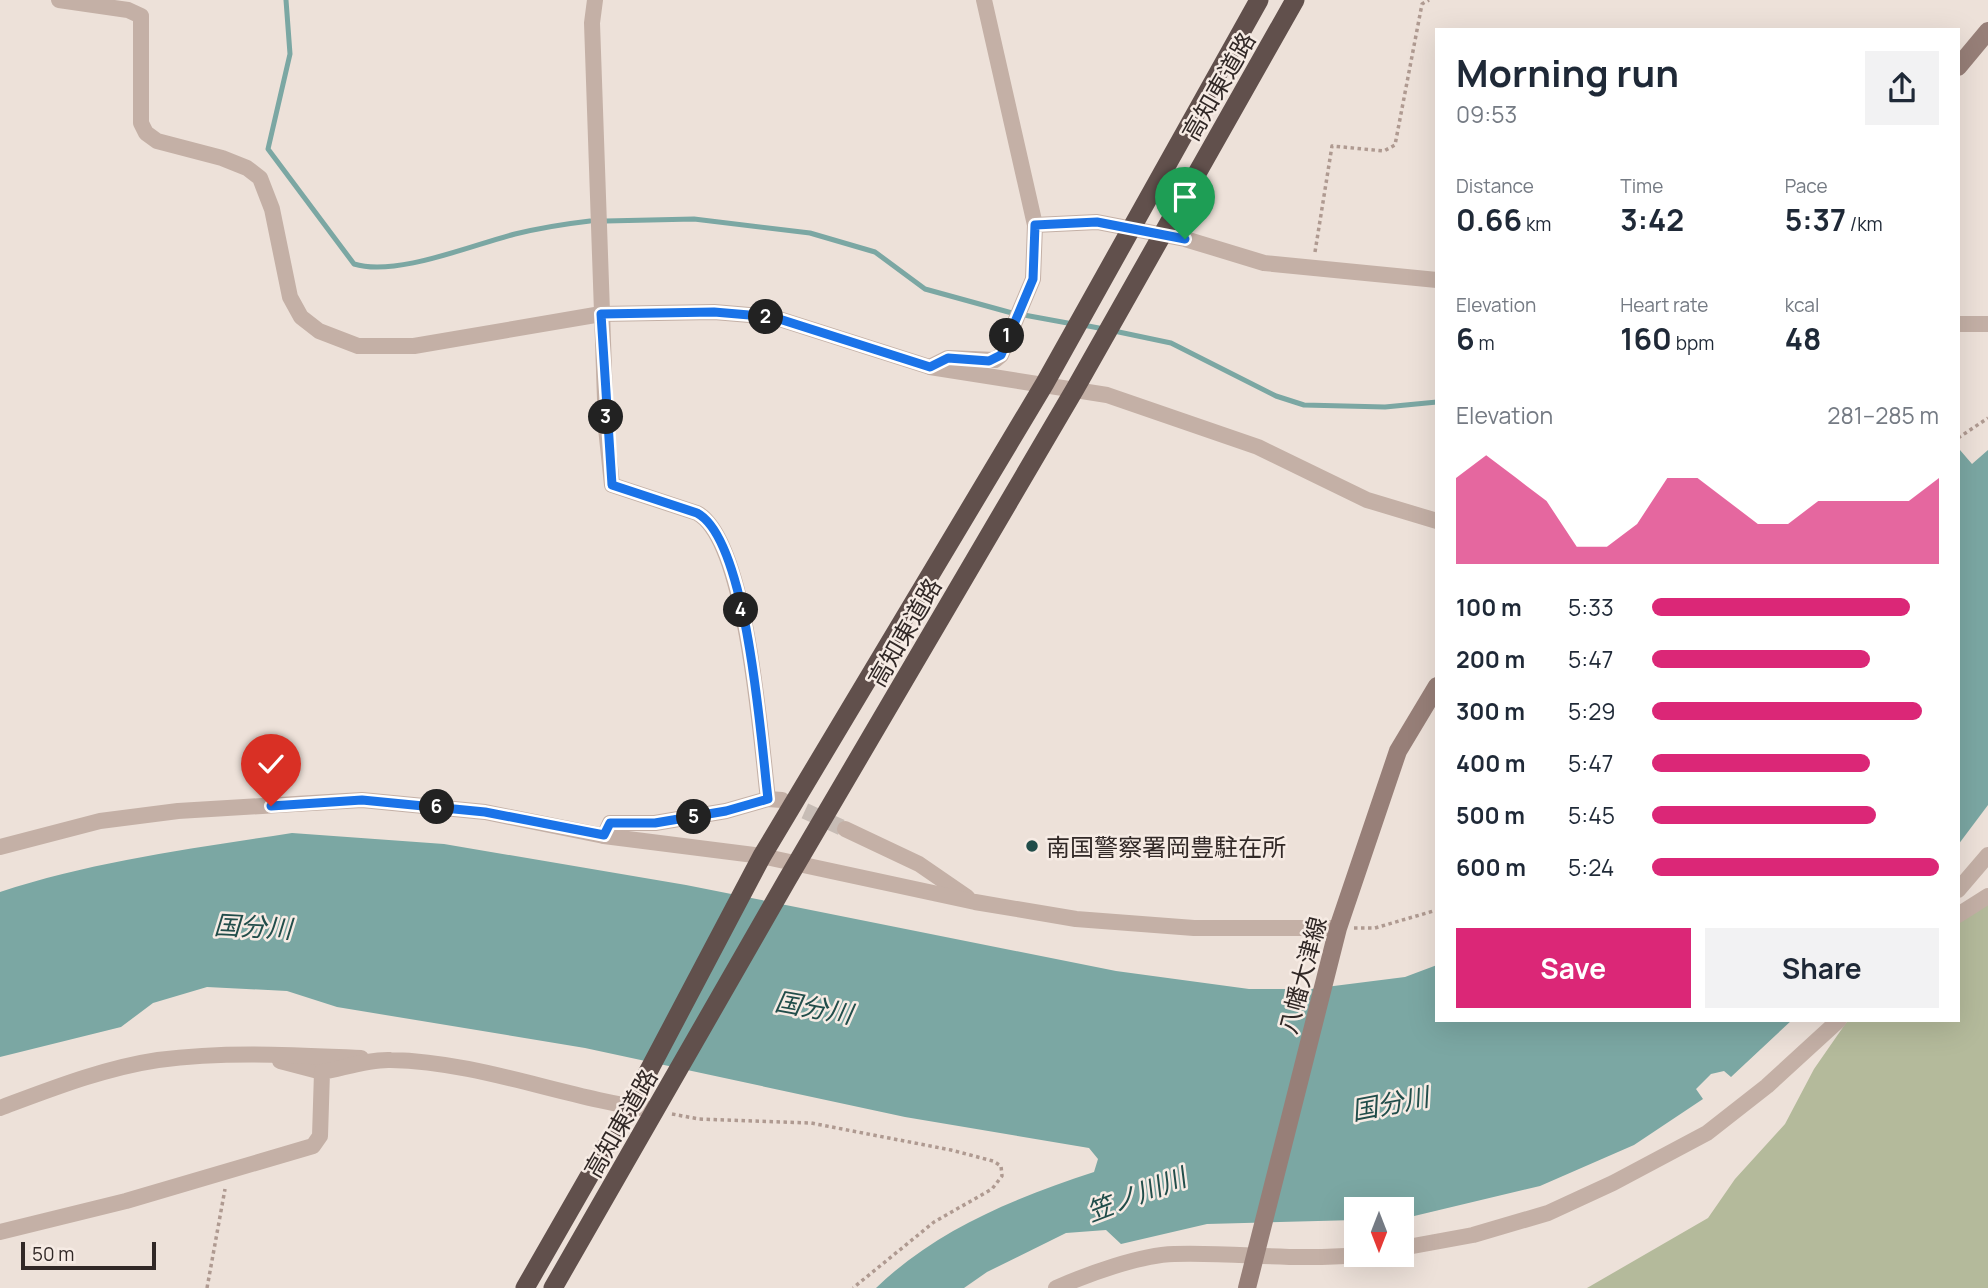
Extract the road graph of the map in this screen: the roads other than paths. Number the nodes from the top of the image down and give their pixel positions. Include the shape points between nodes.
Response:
1 (59, 0) edge
2 (595, 0) edge
3 (984, 0) edge
4 (1259, 0) edge
5 (1295, 0) edge
6 (1988, 31) edge
7 (1960, 65) edge
8 (1035, 225) junction
9 (1131, 229) junction
10 (1161, 235) junction
11 (1435, 280) edge
12 (601, 314) junction
13 (1960, 324) edge
14 (1988, 324) edge
15 (930, 367) junction
16 (1045, 383) junction
17 (1075, 389) junction
18 (1435, 520) edge
19 (1435, 689) edge
20 (845, 829) tunnel mouth
21 (604, 835) junction
22 (0, 847) edge
23 (1988, 855) edge
24 (758, 864) junction
25 (792, 871) junction
26 (1960, 888) edge
27 (1988, 896) edge
28 (975, 902) junction
29 (1960, 914) edge
30 (1336, 933) junction
31 (1837, 1022) edge
32 (247, 1053) junction
33 (388, 1059) junction
34 (322, 1072) junction
35 (633, 1099) junction
36 (659, 1104) junction
37 (0, 1108) edge
38 (0, 1232) edge
39 (1414, 1246) edge
40 (1257, 1254) junction
41 (1344, 1255) edge
42 (526, 1288) edge
43 (554, 1288) edge
44 (1056, 1288) edge
45 (1247, 1288) edge

1 - 12 street via 128,9 141,16 141,123 146,133 157,141 222,158 260,178 272,209 290,297 301,317 319,331 358,346 414,346
2 - 12 street
3 - 8 street
4 - 9 highway, 高知東道路
5 - 10 highway, 高知東道路
6 - 7 main road
8 - 9 street via 1097,222
8 - 15 street via 1033,279 1001,355 989,361 948,358
9 - 10 street
9 - 16 highway, 高知東道路
10 - 11 street via 1264,263
10 - 17 highway, 高知東道路
12 - 15 street via 714,312 773,317
12 - 21 street via 612,485 697,513 708,519 723,542 749,637 775,800 655,823 610,823
13 - 14 street
15 - 16 street
16 - 17 street
16 - 24 highway, 高知東道路
17 - 18 street via 1146,406 1258,447 1367,500
17 - 25 highway, 高知東道路
19 - 30 main road, 八幡大津線 via 1398,751
20 - 28 street via 919,864
21 - 22 street via 485,812 362,800 178,811 100,821
21 - 24 street
23 - 26 street
24 - 25 street
24 - 35 highway, 高知東道路
25 - 28 street
25 - 36 highway, 高知東道路
27 - 29 street
28 - 30 street via 1076,919
30 - 40 main road, 八幡大津線
31 - 39 street via 1768,1086 1707,1133 1612,1184 1548,1213 1473,1236
32 - 33 street
32 - 34 street
32 - 37 street via 156,1060 66,1084
33 - 34 street
33 - 35 street
34 - 38 street via 320,1136 313,1146
35 - 36 street
35 - 42 highway, 高知東道路
36 - 43 highway, 高知東道路
40 - 41 street
40 - 44 street via 1172,1254
40 - 45 main road, 八幡大津線

